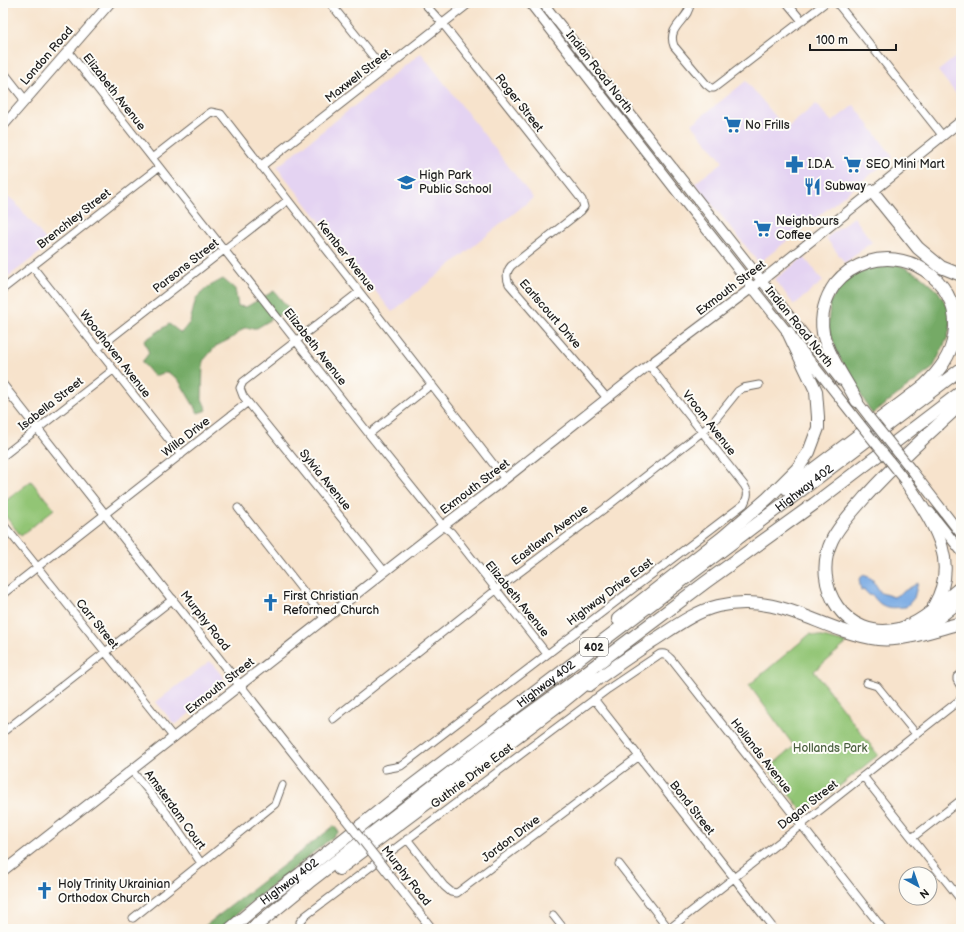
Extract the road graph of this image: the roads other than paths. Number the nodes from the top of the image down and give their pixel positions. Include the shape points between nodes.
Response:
1 (110, 3) edge
2 (330, 3) edge
3 (424, 3) edge
4 (469, 3) edge
5 (530, 3) edge
6 (543, 3) edge
7 (690, 3) edge
8 (788, 3) edge
9 (824, 3) edge
10 (837, 3) edge
11 (802, 21) junction
12 (443, 24) junction
13 (68, 51) junction
14 (384, 70) junction
15 (3, 72) edge
16 (25, 100) junction
17 (961, 121) edge
18 (3, 126) edge
19 (942, 135) junction
20 (152, 158) junction
21 (261, 166) junction
22 (159, 167) junction
23 (872, 191) junction
24 (288, 200) junction
25 (573, 217) joint
26 (224, 249) junction
27 (32, 266) junction
28 (961, 275) edge
29 (761, 280) junction
30 (752, 287) junction
31 (3, 289) edge
32 (360, 292) junction
33 (788, 332) junction
34 (296, 341) junction
35 (97, 349) junction
36 (649, 365) junction
37 (961, 369) edge
38 (113, 370) junction
39 (432, 384) junction
40 (961, 384) edge
41 (3, 385) edge
42 (759, 385) dead end
43 (961, 392) edge
44 (607, 398) junction
45 (961, 400) edge
46 (857, 401) junction
47 (248, 402) junction
48 (961, 404) edge
49 (38, 429) junction
50 (702, 432) junction
51 (369, 434) junction
52 (181, 455) junction
53 (3, 456) edge
54 (909, 477) junction
55 (505, 479) junction
56 (748, 497) joint
57 (238, 508) dead end
58 (106, 514) junction
59 (3, 524) edge
60 (444, 526) junction
61 (961, 534) edge
62 (723, 536) junction
63 (961, 551) edge
64 (37, 567) junction
65 (385, 572) junction
66 (961, 587) edge
67 (496, 590) junction
68 (3, 594) edge
69 (173, 599) junction
70 (961, 600) edge
71 (922, 618) junction
72 (325, 619) junction
73 (961, 623) edge
74 (909, 636) junction
75 (105, 653) junction
76 (547, 654) junction
77 (665, 654) joint
78 (961, 674) edge
79 (867, 683) dead end
80 (241, 685) junction
81 (961, 687) edge
82 (594, 699) junction
83 (961, 699) edge
84 (560, 704) junction
85 (530, 712) junction
86 (333, 719) dead end
87 (3, 732) edge
88 (916, 734) junction
89 (174, 738) junction
90 (638, 756) junction
91 (385, 769) dead end
92 (132, 771) junction
93 (863, 776) junction
94 (282, 785) dead end
95 (393, 800) junction
96 (961, 800) edge
97 (801, 824) junction
98 (912, 838) junction
99 (407, 839) junction
100 (201, 863) junction
101 (619, 864) dead end
102 (3, 871) edge
103 (734, 878) junction
104 (961, 900) edge
105 (553, 915) dead end
106 (133, 918) dead end
107 (300, 927) edge
108 (230, 929) edge
109 (252, 929) edge
110 (262, 929) edge
111 (432, 929) edge
112 (564, 929) edge
113 (669, 929) edge
114 (774, 929) edge
115 (883, 929) edge

1 - 13 main road, London Road
2 - 14 street
3 - 12 street, Roger Street
4 - 12 street, Maxwell Street
5 - 30 main road, Indian Road North
6 - 29 main road, Indian Road North
7 - 11 street via 689,10 673,32 672,41 711,88
8 - 11 street
9 - 11 street
10 - 19 street
12 - 14 street, Maxwell Street
12 - 25 street, Roger Street via 582,200 583,209
13 - 16 main road, London Road
13 - 20 street, Elizabeth Avenue
14 - 21 street, Maxwell Street
15 - 16 street
16 - 18 main road, London Road
17 - 19 main road, Exmouth Street
19 - 23 main road, Exmouth Street
20 - 21 street, Kember Avenue via 211,112 216,112 221,114
20 - 22 street, Elizabeth Avenue
21 - 24 street, Kember Avenue
22 - 26 street, Elizabeth Avenue
22 - 27 street, Brenchley Street
23 - 28 highway via 918,248 941,267
23 - 29 main road, Exmouth Street
24 - 26 street, Parsons Street
24 - 32 street, Kember Avenue
25 - 44 street, Earlscourt Drive via 511,266 507,272 507,279
26 - 34 street, Elizabeth Avenue
26 - 35 street, Parsons Street
27 - 31 street, Brenchley Street
27 - 35 street, Woodhaven Avenue
29 - 30 main road, Exmouth Street
29 - 46 main road, Indian Road North
30 - 33 main road, Indian Road North
30 - 36 main road, Exmouth Street
32 - 34 street
32 - 39 street, Kember Avenue
33 - 54 main road, Indian Road North, bridge via 860,424
33 - 62 highway via 816,391 816,435 804,462 768,498
34 - 47 street via 241,385 241,391
34 - 51 street, Elizabeth Avenue
35 - 38 street, Woodhaven Avenue
36 - 44 main road, Exmouth Street
36 - 50 street, Vroom Avenue
37 - 95 highway, Highway 402 / 402
38 - 49 street, Isabella Street
38 - 52 street, Woodhaven Avenue
39 - 51 street
39 - 55 street, Kember Avenue
40 - 85 highway via 904,430 578,673
41 - 49 street, Murphy Road
42 - 50 street, Eastlawn Avenue via 738,391
43 - 85 highway, Highway 402 / 402 via 814,504
44 - 55 main road, Exmouth Street
45 - 84 highway
46 - 54 main road, Indian Road North, bridge
46 - 62 highway via 825,339 823,314 827,297 844,275 864,263 891,259 918,266 941,284 954,313 954,337 942,367 925,385
47 - 52 street, Willa Drive
47 - 65 street, Sylvia Avenue
48 - 71 highway via 906,455 849,515 832,540 826,561 826,581 832,599 855,622 873,629 893,630
49 - 53 street, Isabella Street
49 - 58 street, Murphy Road
50 - 56 street, Vroom Avenue via 744,485
50 - 67 street, Eastlawn Avenue
51 - 60 street, Elizabeth Avenue
52 - 58 street, Willa Drive
54 - 61 main road, Indian Road North
54 - 63 main road, Indian Road North
54 - 71 highway via 939,538 945,557 941,592 934,606
55 - 60 main road, Exmouth Street
56 - 76 street, Highway Drive East via 744,504
57 - 72 street
58 - 64 street, Willa Drive
58 - 69 street, Murphy Road
59 - 64 street, Carr Street
60 - 65 main road, Exmouth Street
60 - 67 street, Elizabeth Avenue
62 - 95 highway via 463,740
64 - 68 street, Willa Drive
64 - 75 street, Carr Street
65 - 72 main road, Exmouth Street
66 - 71 highway
67 - 76 street, Elizabeth Avenue
67 - 86 street, Eastlawn Avenue
69 - 75 street
69 - 80 street, Murphy Road
70 - 74 highway via 928,626
72 - 80 main road, Exmouth Street
73 - 74 highway
74 - 84 highway via 890,640 855,635 797,612 769,605 740,603 716,606 692,616 669,630
75 - 87 street
75 - 89 street, Carr Street
76 - 91 street, Highway Drive East via 401,766
77 - 82 street, Guthrie Drive East via 660,654
77 - 97 street, Hollands Avenue
78 - 81 street via 957,680
79 - 88 street via 877,686
80 - 89 main road, Exmouth Street
80 - 111 street, Murphy Road, bridge
82 - 90 street, Bond Street
82 - 99 street, Guthrie Drive East
83 - 88 street, Dagan Street
84 - 110 highway
85 - 109 highway, Highway 402 / 402 via 283,902
88 - 93 street, Dagan Street
89 - 92 main road, Exmouth Street
90 - 99 street, Jordon Drive via 457,892 451,892 444,886
90 - 103 street, Bond Street
92 - 100 street, Amsterdam Court via 166,812
92 - 102 main road, Exmouth Street
93 - 97 street, Dagan Street
93 - 98 street
94 - 100 street, Amsterdam Court via 275,804
95 - 108 highway, Highway 402 / 402
96 - 98 street
97 - 103 street, Dagan Street
97 - 115 street, Hollands Avenue
98 - 104 street
99 - 107 street, Guthrie Drive East via 305,916
100 - 106 street, Amsterdam Court
101 - 113 street
103 - 113 street, Dagan Street
103 - 114 street, Bond Street
105 - 112 street

